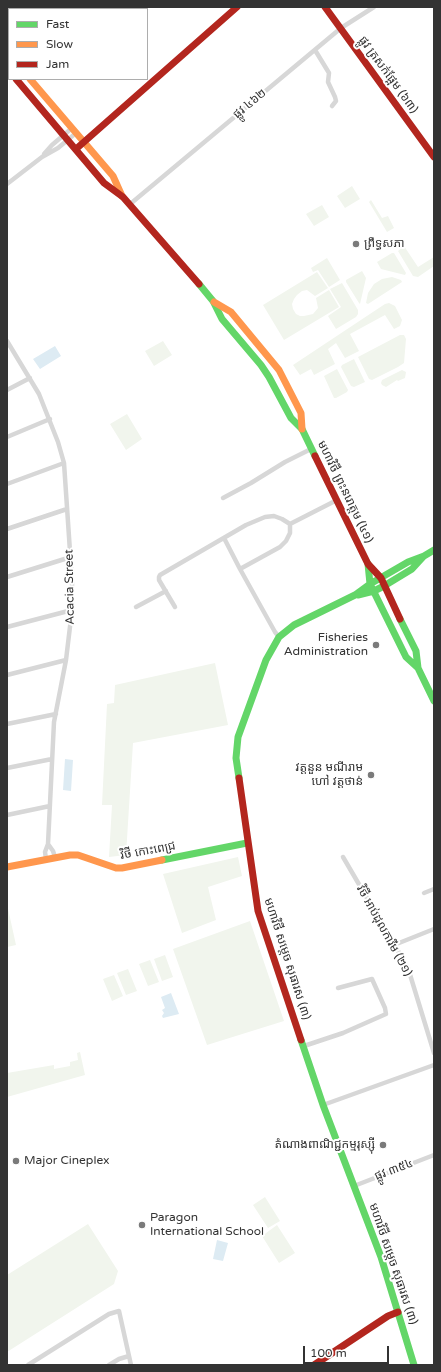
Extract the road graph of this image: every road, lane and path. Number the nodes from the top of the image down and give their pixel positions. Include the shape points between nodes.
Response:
1 (237, 7) edge
2 (325, 7) edge
3 (374, 7) edge
4 (341, 28) junction
5 (315, 50) junction
6 (17, 80) edge
7 (31, 80) edge
8 (332, 106) dead end
9 (74, 130) junction
10 (66, 137) junction
11 (84, 142) junction
12 (76, 150) junction
13 (42, 157) junction
14 (434, 157) edge
15 (7, 184) edge
16 (123, 197) junction
17 (129, 204) junction
18 (213, 301) junction
19 (7, 341) edge
20 (30, 378) junction
21 (7, 390) edge
22 (50, 419) junction
23 (302, 429) junction
24 (7, 437) edge
25 (312, 448) junction
26 (64, 463) junction
27 (7, 484) edge
28 (223, 498) dead end
29 (337, 500) junction
30 (67, 509) junction
31 (290, 524) junction
32 (7, 529) edge
33 (224, 538) junction
34 (434, 550) edge
35 (424, 556) junction
36 (71, 557) junction
37 (368, 564) junction
38 (240, 569) junction
39 (7, 578) edge
40 (381, 578) junction
41 (370, 584) junction
42 (384, 586) junction
43 (166, 591) junction
44 (374, 591) junction
45 (355, 595) junction
46 (136, 607) dead end
47 (175, 607) dead end
48 (72, 610) junction
49 (7, 627) edge
50 (279, 637) junction
51 (66, 660) junction
52 (418, 668) junction
53 (7, 675) edge
54 (434, 701) edge
55 (56, 714) junction
56 (7, 724) edge
57 (52, 759) junction
58 (7, 768) edge
59 (50, 806) junction
60 (7, 814) edge
61 (247, 843) junction
62 (48, 844) junction
63 (54, 857) junction
64 (343, 857) dead end
65 (46, 859) junction
66 (7, 867) edge
67 (434, 889) edge
68 (424, 893) dead end
69 (434, 929) edge
70 (394, 945) junction
71 (338, 988) dead end
72 (304, 1046) junction
73 (434, 1053) edge
74 (434, 1065) edge
75 (323, 1104) junction
76 (434, 1155) edge
77 (354, 1186) junction
78 (398, 1312) junction
79 (129, 1356) junction
80 (28, 1365) edge
81 (109, 1365) edge
82 (131, 1365) edge
83 (314, 1365) edge
84 (414, 1365) edge

1 - 11 main road
2 - 4 main road, ផ្លូវ ត្រសក់ផ្អែម (៦៣)
3 - 4 street, ផ្លូវ ៤៦២
4 - 5 street, ផ្លូវ ៤៦២
4 - 14 main road, ផ្លូវ ត្រសក់ផ្អែម (៦៣)
5 - 8 street via 329,73 328,82 336,101
5 - 17 street, ផ្លូវ ៤៦២
6 - 10 main road, មហាវិថី ព្រះនរោត្តម (៤១)
7 - 9 main road, មហាវិថី ព្រះនរោត្តម (៤១)
9 - 10 street
9 - 11 main road, មហាវិថី ព្រះនរោត្តម (៤១)
10 - 12 main road, មហាវិថី ព្រះនរោត្តម (៤១)
10 - 13 street via 52,145
10 - 13 street via 56,149
11 - 12 main road
11 - 16 main road, មហាវិថី ព្រះនរោត្តម (៤១) via 113,176
12 - 16 main road, មហាវិថី ព្រះនរោត្តម (៤១) via 104,183
13 - 15 street
16 - 17 main road, មហាវិថី ព្រះនរោត្តម (៤១)
17 - 18 main road, មហាវិថី ព្រះនរោត្តម (៤១)
18 - 23 main road, មហាវិថី ព្រះនរោត្តម (៤១) via 222,319 265,371 291,418
18 - 23 main road, មហាវិថី ព្រះនរោត្តម (៤១) via 231,312 271,359 301,413
19 - 20 street, Acacia Street
20 - 21 street
20 - 22 street, Acacia Street
22 - 24 street
22 - 26 street, Acacia Street
23 - 25 main road, មហាវិថី ព្រះនរោត្តម (៤១)
25 - 28 street
25 - 29 main road, មហាវិថី ព្រះនរោត្តម (៤១)
26 - 27 street
26 - 30 street, Acacia Street
29 - 31 street
29 - 37 main road, មហាវិថី ព្រះនរោត្តម (៤១)
30 - 32 street
30 - 36 street, Acacia Street
31 - 33 street via 274,516 265,517
31 - 38 street via 290,533 280,547
33 - 38 street
33 - 43 street via 160,575
34 - 35 main road
35 - 40 main road, មហាវិថី សម្តេច សុធារស (៣)
35 - 42 main road, មហាវិថី សម្តេច សុធារស (៣) via 412,569
36 - 39 street
36 - 48 street, Acacia Street
37 - 40 main road, មហាវិថី ព្រះនរោត្តម (៤១)
37 - 41 main road, មហាវិថី ព្រះនរោត្តម (៤១)
38 - 50 street
40 - 41 main road, មហាវិថី សម្តេច សុធារស (៣)
40 - 42 main road, មហាវិថី ព្រះនរោត្តម (៤១)
41 - 44 main road, មហាវិថី ព្រះនរោត្តម (៤១)
41 - 45 main road, មហាវិថី សម្តេច សុធារស (៣)
42 - 44 main road, មហាវិថី សម្តេច សុធារស (៣)
42 - 52 main road, មហាវិថី ព្រះនរោត្តម (៤១) via 416,651
43 - 46 street
43 - 47 street
44 - 45 main road, មហាវិថី សម្តេច សុធារស (៣)
44 - 52 main road, មហាវិថី ព្រះនរោត្តម (៤១) via 406,657
45 - 50 main road, មហាវិថី សម្តេច សុធារស (៣) via 294,625
48 - 49 street
48 - 51 street, Acacia Street
50 - 61 main road, មហាវិថី សម្តេច សុធារស (៣) via 266,660 236,746 236,770
51 - 53 street
51 - 55 street, Acacia Street
52 - 54 main road, មហាវិថី ព្រះនរោត្តម (៤១)
55 - 56 street
55 - 57 street, Acacia Street
57 - 58 street
57 - 59 street, Acacia Street
59 - 60 street
59 - 62 street, Acacia Street
61 - 63 main road, វិថី កោះពេជ្រ via 122,868 78,855
61 - 72 main road, មហាវិថី សម្តេច សុធារស (៣) via 258,912
62 - 63 street, Acacia Street
62 - 65 street, Acacia Street
63 - 65 main road, វិថី កោះពេជ្រ
64 - 70 street, វិថី អាប់ដុលការីម (២១)
65 - 66 main road, វិថី កោះពេជ្រ
67 - 68 street
69 - 70 street
70 - 73 street, វិថី អាប់ដុលការីម (២១) via 408,968
71 - 72 street via 372,979 386,1014 343,1033
72 - 75 main road, មហាវិថី សម្តេច សុធារស (៣)
74 - 75 street
75 - 77 main road, មហាវិថី សម្តេច សុធារស (៣)
76 - 77 street, ផ្លូវ ៣៥៤
77 - 78 main road, មហាវិថី សម្តេច សុធារស (៣) via 381,1257
78 - 83 main road
78 - 84 main road, មហាវិថី សម្តេច សុធារស (៣)
79 - 80 street via 119,1311 109,1314
79 - 81 street via 119,1358
79 - 82 street

